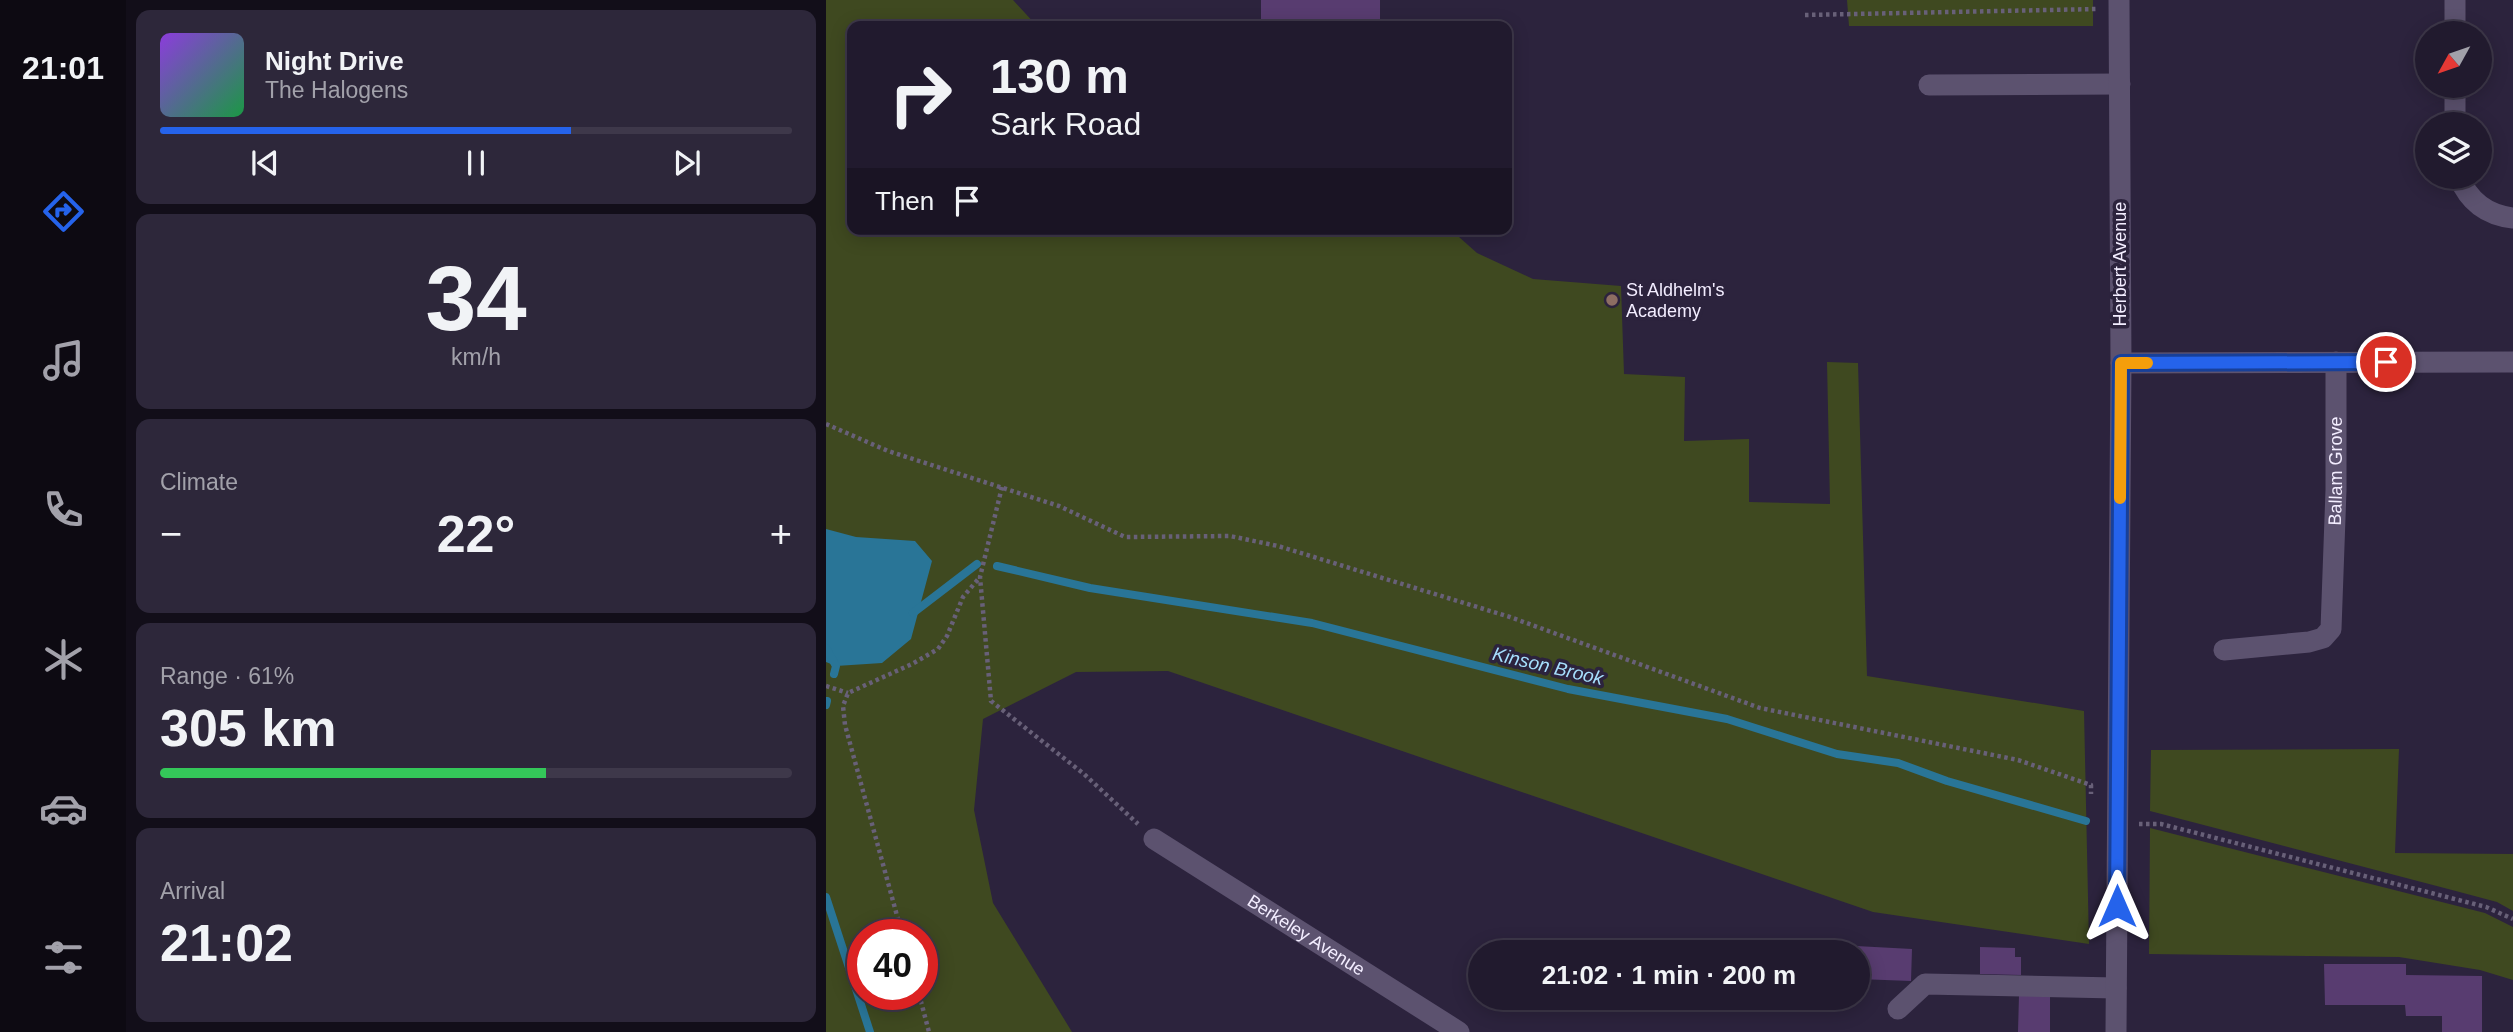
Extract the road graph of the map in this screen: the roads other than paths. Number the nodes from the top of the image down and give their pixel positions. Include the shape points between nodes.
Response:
1 (2455, 0) edge
2 (2119, 4) edge
3 (2455, 21) edge
4 (2120, 84) junction
5 (1929, 85) dead end
6 (2465, 189) edge
7 (2513, 218) edge
8 (2336, 362) junction
9 (2513, 362) edge
10 (2121, 363) junction
11 (2224, 650) dead end
12 (1154, 839) road end
13 (2116, 988) junction
14 (1898, 1009) dead end
15 (1459, 1032) edge
16 (2116, 1032) edge

1 - 3 street
2 - 4 street, Herbert Avenue
4 - 5 street
4 - 10 street, Herbert Avenue
6 - 7 street via 2478,205 2500,217
8 - 9 street
8 - 10 street
8 - 11 street, Ballam Grove via 2330,629 2323,638 2309,642
10 - 13 street, Herbert Avenue
12 - 15 street, Berkeley Avenue
13 - 14 street via 1925,984
13 - 16 street, Herbert Avenue

